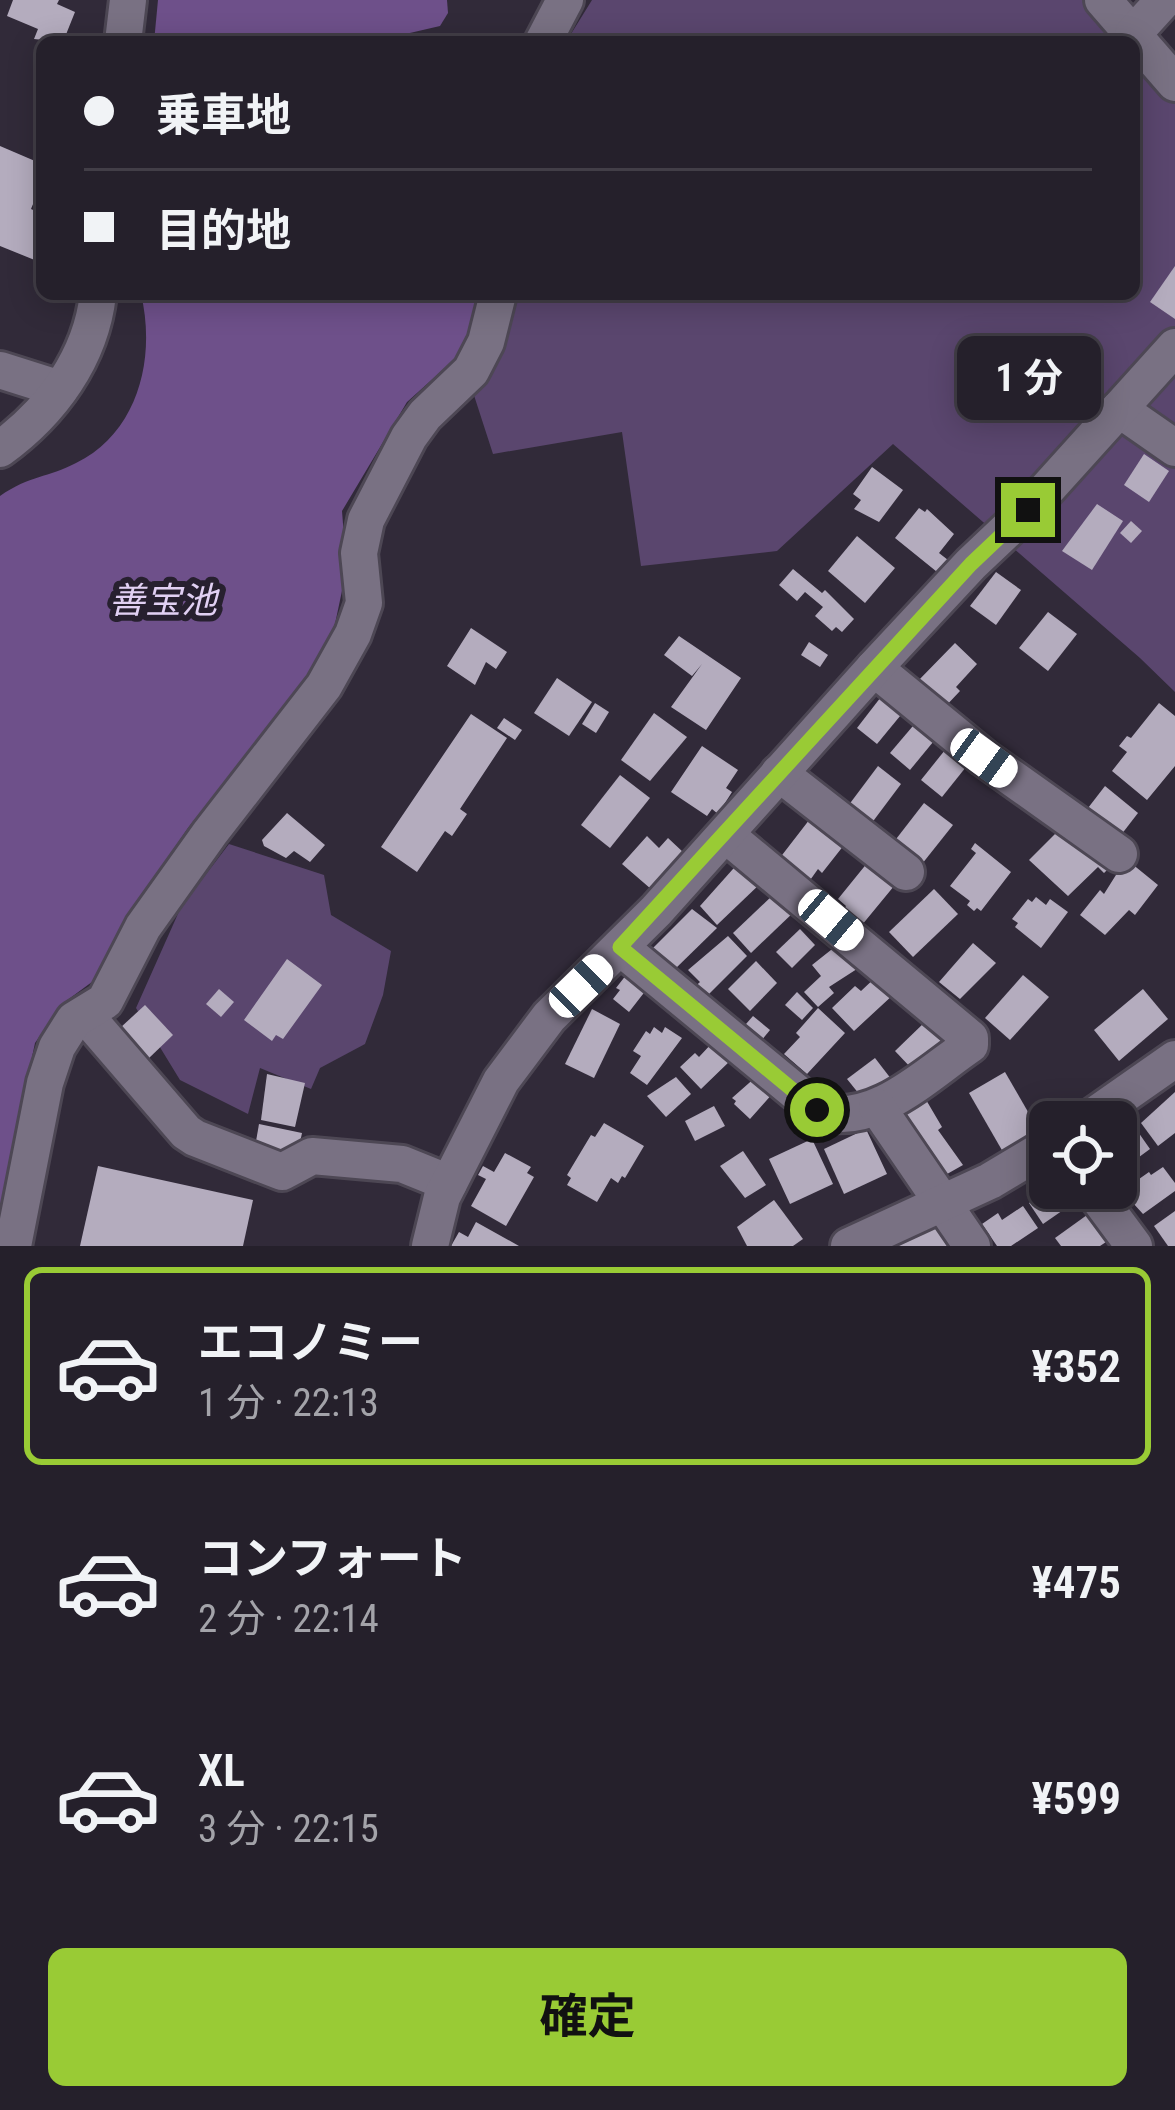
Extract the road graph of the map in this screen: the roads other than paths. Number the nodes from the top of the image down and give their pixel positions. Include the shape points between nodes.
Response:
1 (128, 0) edge
2 (565, 0) edge
3 (1103, 0) edge
4 (1164, 0) edge
5 (1133, 34) joint
6 (124, 36) edge
7 (546, 36) edge
8 (1140, 42) edge
9 (1175, 83) edge
10 (96, 300) edge
11 (496, 300) edge
12 (1175, 347) edge
13 (0, 370) edge
14 (60, 389) junction
15 (1119, 409) junction
16 (1175, 448) edge
17 (0, 449) edge
18 (874, 668) junction
19 (779, 773) junction
20 (726, 835) junction
21 (1119, 854) dead end
22 (906, 872) dead end
23 (620, 947) junction
24 (86, 1016) junction
25 (1175, 1059) edge
26 (1114, 1101) edge
27 (877, 1107) junction
28 (1029, 1158) edge
29 (448, 1183) junction
30 (941, 1204) junction
31 (1107, 1209) edge
32 (13, 1246) edge
33 (430, 1246) edge
34 (849, 1246) edge
35 (972, 1246) edge
36 (1134, 1246) edge

1 - 6 street
2 - 7 street
3 - 5 street
4 - 5 street
8 - 9 street
10 - 14 street via 73,375
11 - 24 street via 471,371 409,437 366,520 359,553 364,603 324,686 143,927 105,1001
12 - 15 street
13 - 14 street
14 - 17 street
15 - 16 street
15 - 18 street
18 - 19 street
18 - 21 street
19 - 20 street
19 - 22 street
20 - 23 street
20 - 27 street via 970,1038
23 - 27 street via 817,1110 846,1116
23 - 29 street via 516,1059
24 - 29 street via 195,1138 279,1172 312,1156 401,1165
24 - 32 street via 65,1031 50,1061
25 - 26 street
27 - 30 street
28 - 30 street
29 - 33 street
30 - 34 street
30 - 35 street
31 - 36 street

